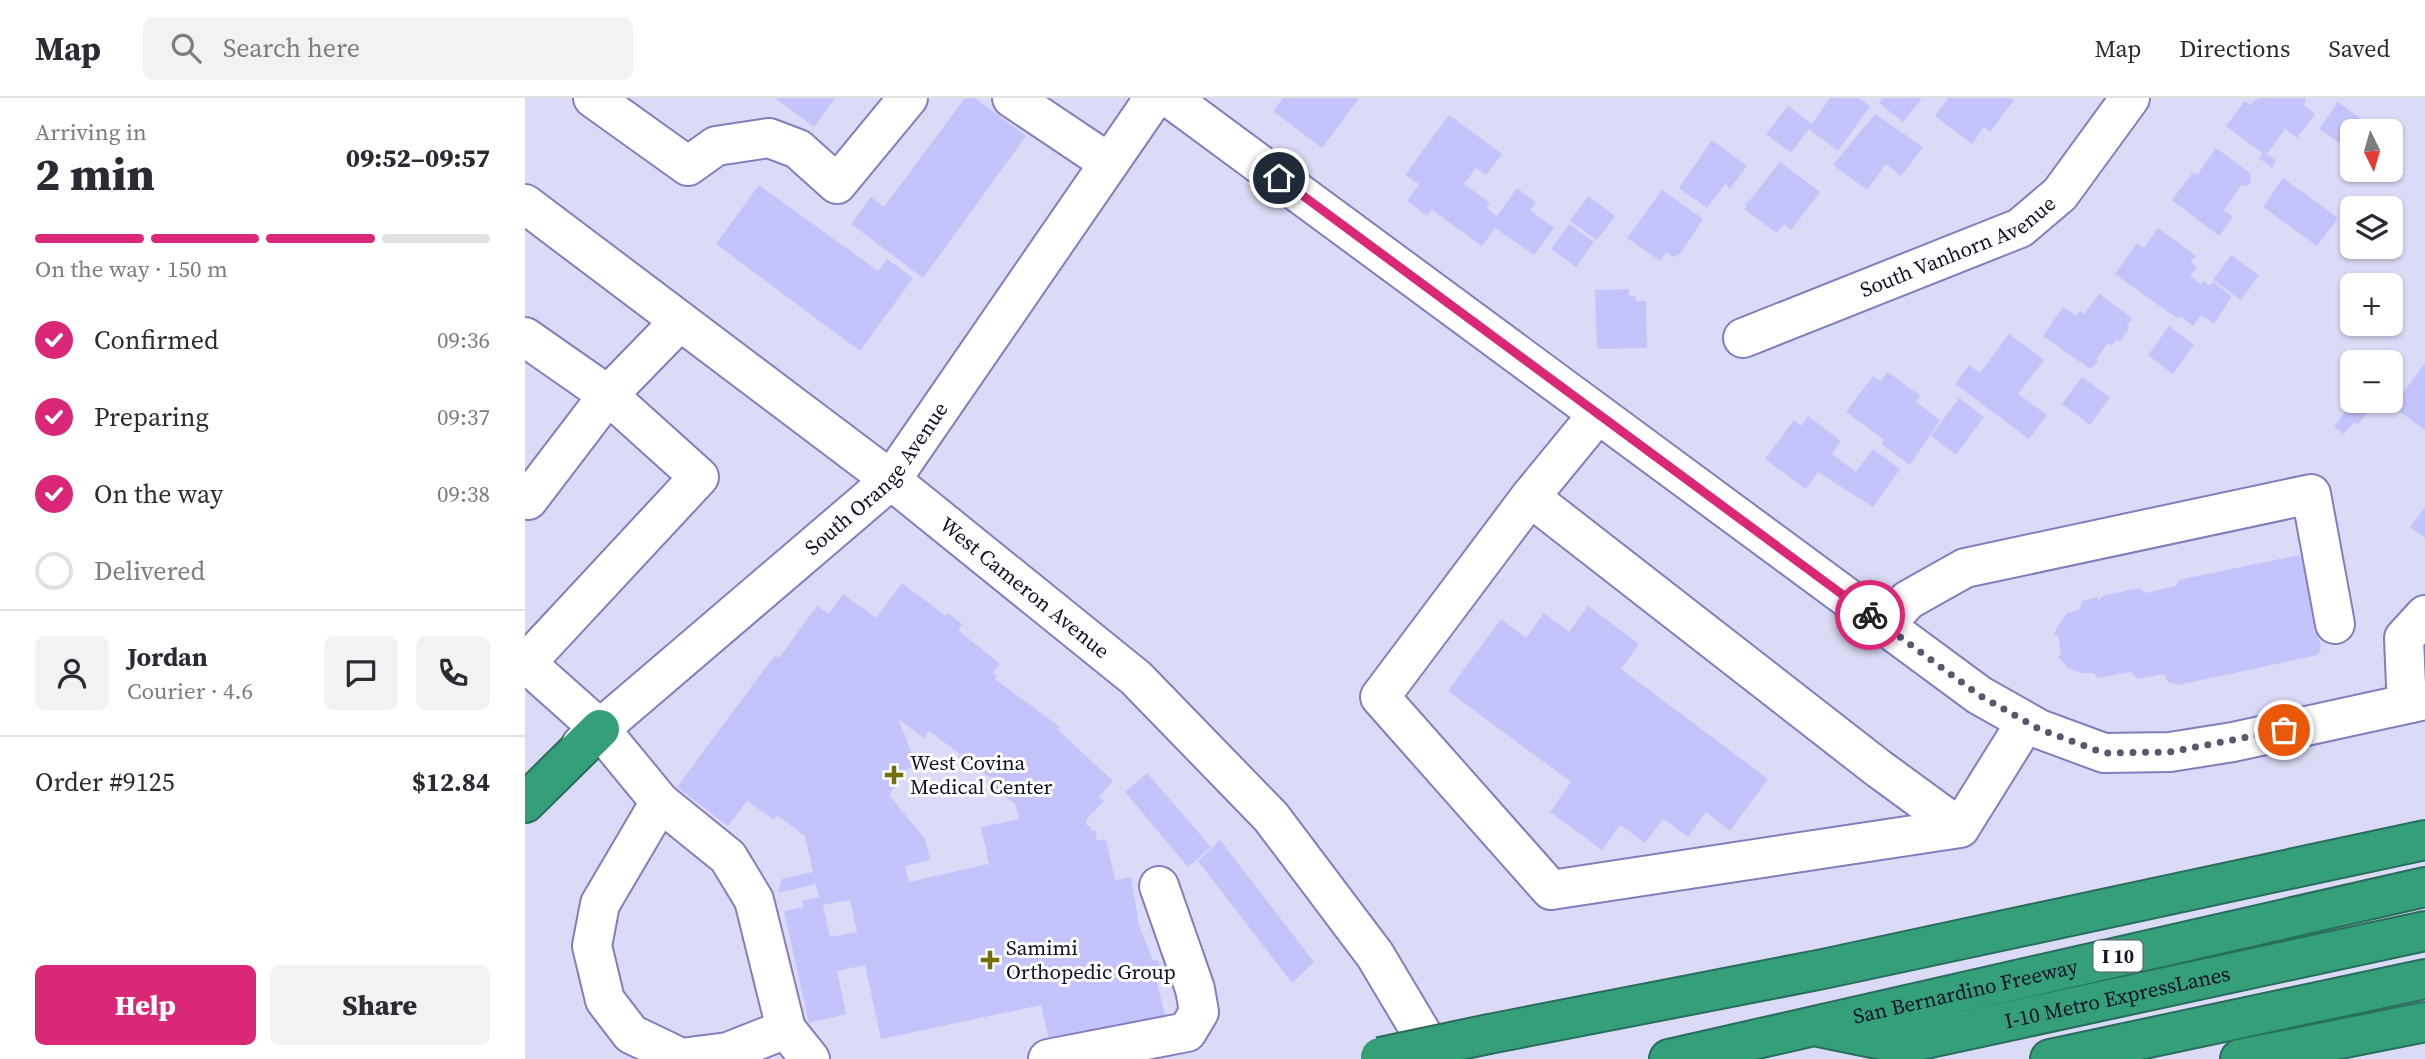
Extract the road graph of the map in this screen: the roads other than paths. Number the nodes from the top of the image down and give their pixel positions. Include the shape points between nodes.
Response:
1 (593, 98) edge
2 (908, 98) edge
3 (1012, 98) edge
4 (1154, 98) edge
5 (1170, 98) edge
6 (2130, 98) edge
7 (1109, 163) junction
8 (525, 204) edge
9 (680, 321) junction
10 (525, 337) edge
11 (1743, 338) dead end
12 (608, 395) junction
13 (1598, 414) junction
14 (891, 480) junction
15 (1530, 497) junction
16 (526, 500) edge
17 (2425, 615) edge
18 (2335, 624) dead end
19 (1885, 625) junction
20 (525, 663) edge
21 (2418, 701) edge
22 (2026, 722) junction
23 (600, 729) junction
24 (525, 790) edge
25 (660, 802) junction
26 (525, 803) edge
27 (1960, 828) junction
28 (2425, 840) edge
29 (1159, 886) dead end
30 (2425, 887) edge
31 (2425, 932) edge
32 (2425, 979) edge
33 (2416, 1024) edge
34 (1810, 1026) junction
35 (786, 1029) junction
36 (1374, 1058) edge
37 (810, 1059) edge
38 (1048, 1059) edge
39 (1437, 1059) edge
40 (1669, 1059) edge
41 (2050, 1059) edge
42 (2240, 1059) edge
43 (2349, 1059) edge

1 - 2 street via 688,166 716,146 769,138 798,149 837,184
3 - 7 street
4 - 7 street, South Orange Avenue
5 - 13 street
6 - 11 street, South Vanhorn Avenue via 2060,194 2020,228
7 - 14 street, South Orange Avenue
8 - 9 street, West Cameron Avenue
9 - 12 street
9 - 14 street, West Cameron Avenue
10 - 12 street
12 - 16 street
12 - 20 street via 699,477
13 - 15 street
13 - 19 street
14 - 23 street, South Orange Avenue
14 - 39 street, West Cameron Avenue via 1136,678 1272,817 1375,955
15 - 27 street
15 - 27 street via 1380,697 1551,890
17 - 21 street via 2404,638 2406,686
18 - 19 street via 2311,494 1965,568 1908,600
19 - 22 street via 1979,695
20 - 23 street
21 - 22 street via 2170,752 2104,753
22 - 27 street
23 - 24 street, South Orange Avenue
23 - 25 street
23 - 26 highway
25 - 35 street via 728,857 754,900
25 - 35 street via 600,904 592,946 605,1000 631,1034 681,1058 728,1052
28 - 36 highway, bridge via 1823,969
29 - 38 street via 1197,1000 1199,1012 1187,1032
30 - 34 highway, San Bernardino Freeway / I 10
31 - 34 highway, I-10 Metro ExpressLanes via 1902,1044
32 - 41 highway
33 - 42 highway
33 - 43 highway
34 - 40 highway, San Bernardino Freeway / I 10
35 - 37 street

